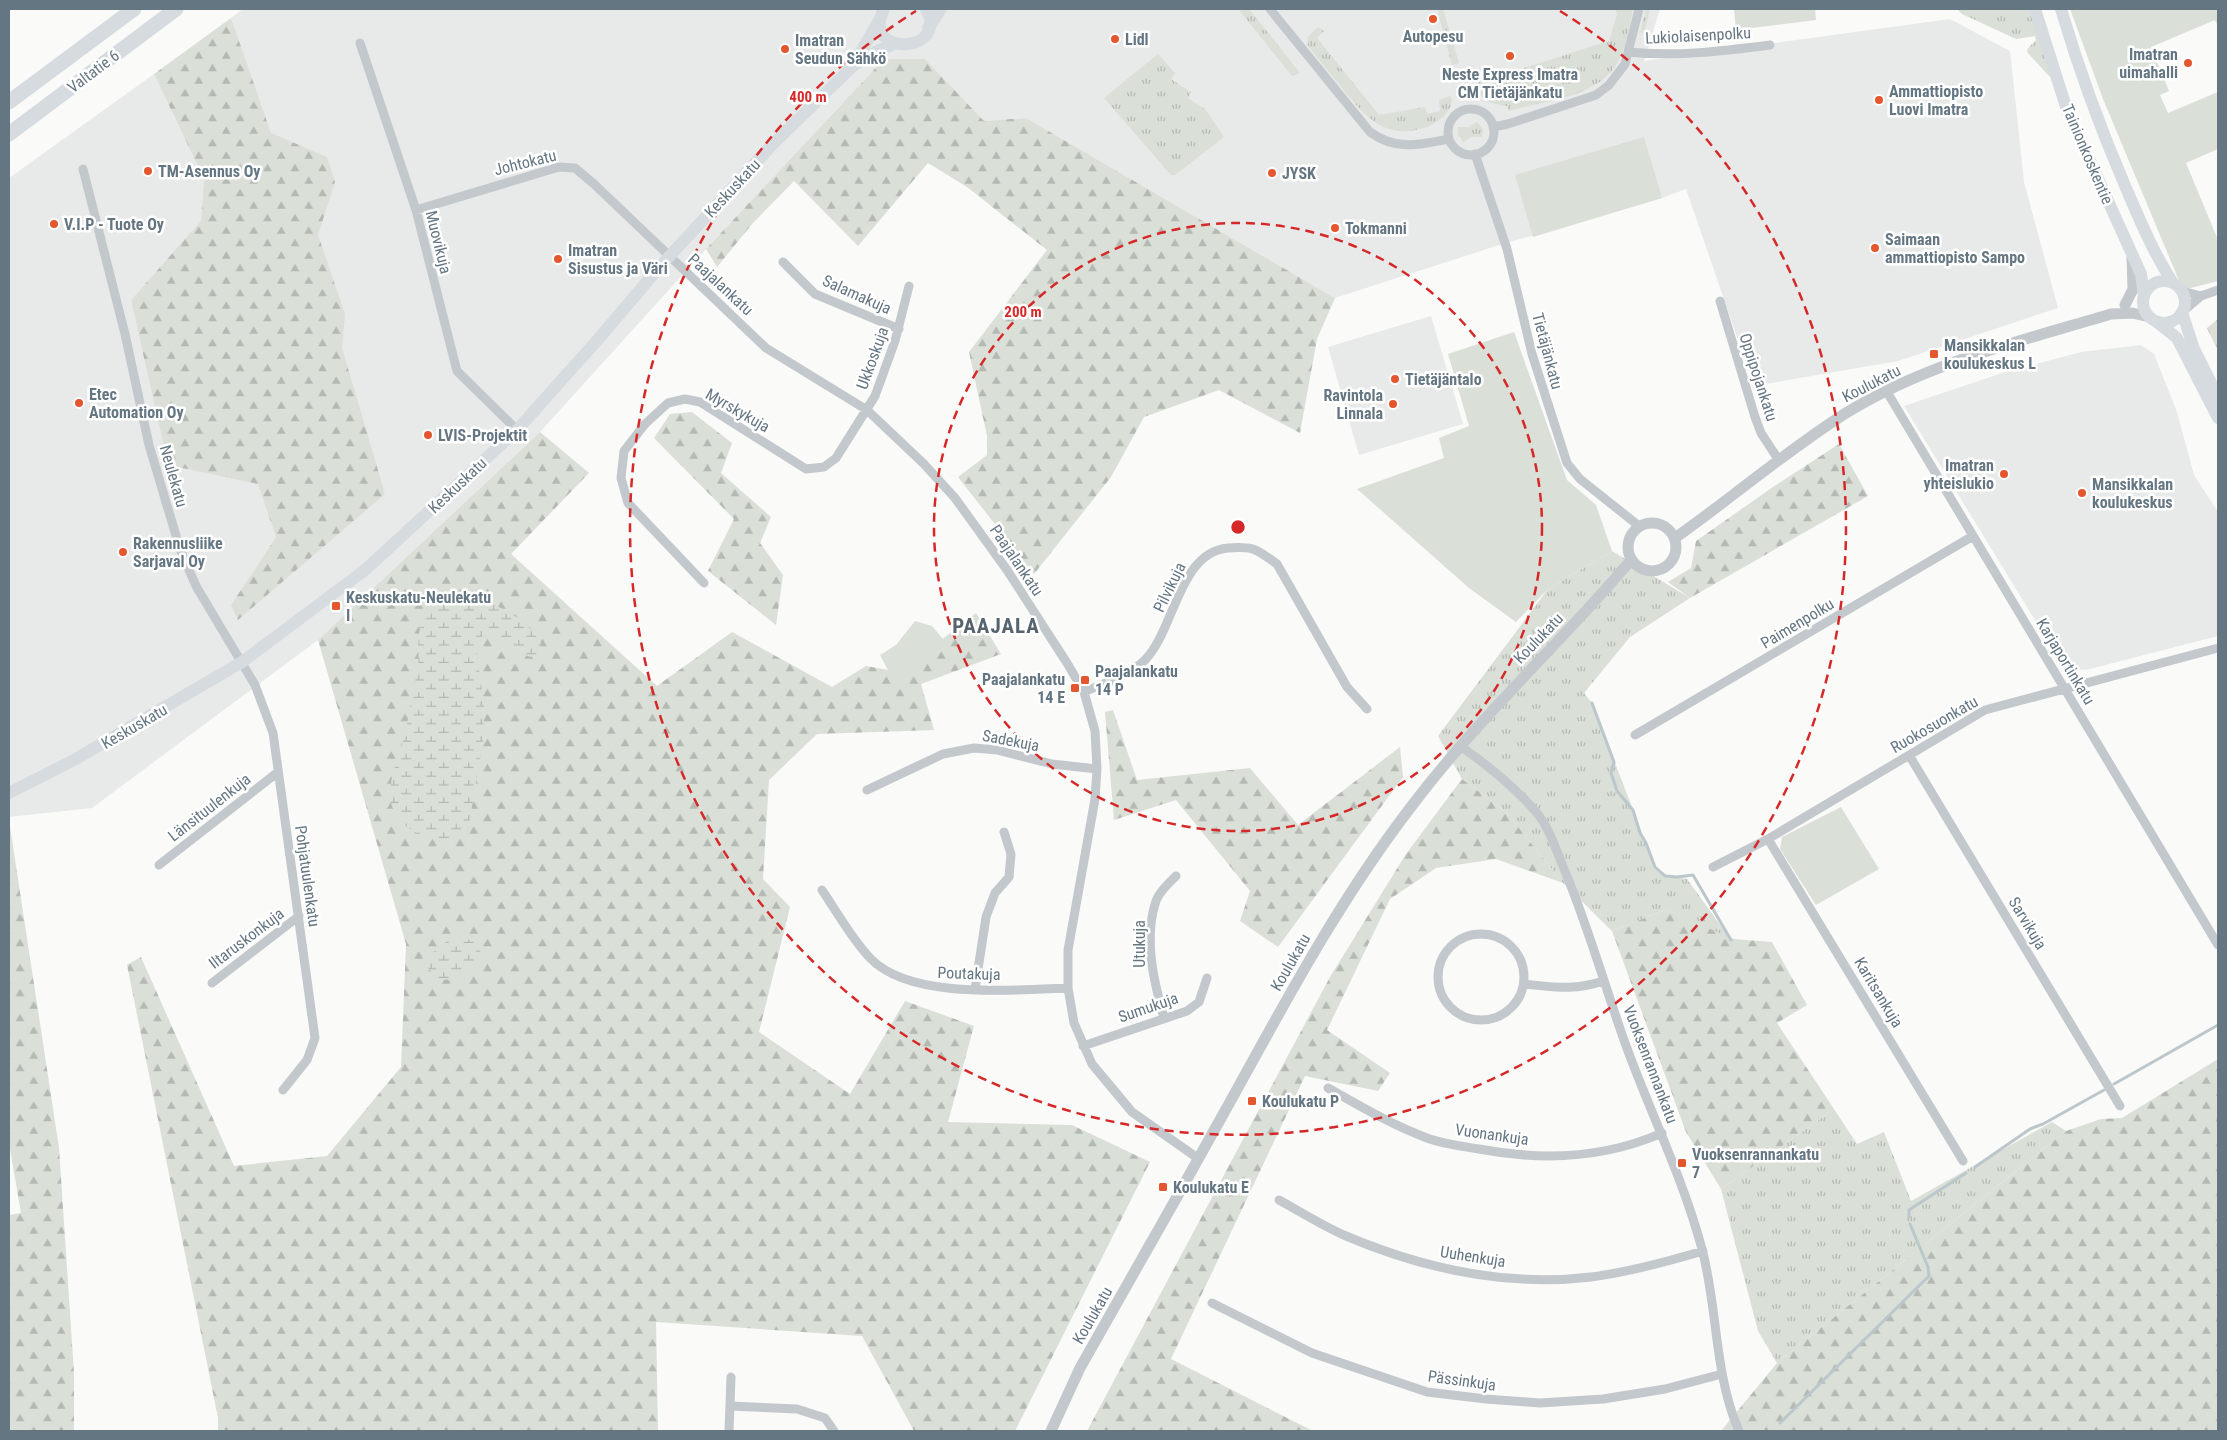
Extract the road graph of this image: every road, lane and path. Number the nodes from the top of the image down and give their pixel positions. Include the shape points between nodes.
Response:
1 (134, 9) edge
2 (176, 9) edge
3 (926, 9) edge
4 (941, 9) edge
5 (1270, 9) edge
6 (1639, 9) edge
7 (2034, 9) edge
8 (2061, 9) edge
9 (881, 13) edge
10 (928, 28) junction
11 (360, 43) dead end
12 (894, 44) junction
13 (1770, 45) dead end
14 (1628, 52) junction
15 (853, 66) junction
16 (9, 102) edge
17 (1493, 126) junction
18 (9, 134) edge
19 (1449, 139) junction
20 (1476, 154) junction
21 (83, 169) dead end
22 (416, 210) junction
23 (2131, 255) junction
24 (670, 256) junction
25 (783, 262) dead end
26 (909, 286) dead end
27 (2178, 287) junction
28 (2218, 290) edge
29 (2202, 296) junction
30 (2144, 297) junction
31 (1720, 301) dead end
32 (2125, 305) junction
33 (2182, 312) junction
34 (2111, 314) junction
35 (2154, 319) junction
36 (899, 329) junction
37 (1887, 392) junction
38 (2218, 398) edge
39 (868, 410) junction
40 (2218, 418) edge
41 (517, 430) junction
42 (1778, 459) junction
43 (1639, 526) junction
44 (1973, 536) junction
45 (1675, 538) junction
46 (1631, 560) junction
47 (704, 583) dead end
48 (2218, 648) edge
49 (242, 662) junction
50 (2066, 690) junction
51 (1084, 692) junction
52 (1367, 709) dead end
53 (1635, 735) dead end
54 (1460, 746) junction
55 (1910, 755) junction
56 (1097, 769) junction
57 (278, 772) junction
58 (867, 790) dead end
59 (9, 792) edge
60 (1004, 832) dead end
61 (1768, 839) junction
62 (159, 865) dead end
63 (1713, 867) dead end
64 (1176, 876) dead end
65 (822, 890) dead end
66 (299, 916) junction
67 (2218, 946) edge
68 (1207, 978) dead end
69 (1603, 981) junction
70 (212, 983) dead end
71 (1524, 984) junction
72 (1068, 988) junction
73 (975, 989) junction
74 (1164, 1018) junction
75 (1083, 1046) junction
76 (1328, 1088) dead end
77 (283, 1090) dead end
78 (2120, 1106) dead end
79 (1662, 1133) junction
80 (1199, 1159) junction
81 (1963, 1161) dead end
82 (1279, 1200) dead end
83 (1703, 1251) junction
84 (1212, 1303) dead end
85 (1722, 1374) junction
86 (731, 1377) dead end
87 (730, 1406) junction
88 (728, 1431) edge
89 (834, 1431) edge
90 (1050, 1431) edge
91 (1739, 1431) edge

1 - 16 highway, Valtatie 6
2 - 18 highway, Valtatie 6
3 - 10 main road
4 - 10 main road
5 - 19 street via 1370,132 1380,139 1406,146
6 - 14 street
7 - 23 main road, Tainionkoskentie via 2068,110
8 - 27 main road, Tainionkoskentie via 2111,153 2154,253
9 - 12 main road via 883,34
9 - 15 main road, Keskuskatu
10 - 12 main road via 919,42 902,46
11 - 22 street, Muovikuja
12 - 15 main road, Keskuskatu
13 - 14 street, Lukiolaisenpolku via 1709,53
14 - 17 street via 1619,74 1596,94 1508,124
15 - 24 main road, Keskuskatu via 772,145
17 - 19 street via 1490,117 1482,112 1465,110 1451,121
17 - 20 street via 1491,144
19 - 20 street via 1460,152
20 - 43 street, Tietäjänkatu via 1506,249 1532,354 1567,463 1580,479
21 - 49 street, Neulekatu via 149,445 180,549 196,586
22 - 24 street, Johtokatu via 559,167 575,168
22 - 41 street, Muovikuja via 457,370
23 - 30 main road, Tainionkoskentie via 2141,274
23 - 32 street via 2133,289
24 - 39 street, Paajalankatu via 766,348
24 - 41 main road, Keskuskatu
25 - 36 street, Salamakuja via 815,294
26 - 36 street, Ukkoskuja
27 - 29 street
27 - 30 main road via 2167,281 2154,284
27 - 33 main road via 2184,299
28 - 29 street
29 - 33 street
30 - 32 street
30 - 35 main road via 2144,307
31 - 42 street, Oppipojankatu via 1755,417
32 - 34 street
33 - 35 main road via 2171,321
33 - 38 main road via 2194,349
34 - 35 street via 2132,313
34 - 37 street, Koulukatu via 1952,362
35 - 40 main road via 2177,338
36 - 39 street, Ukkoskuja
37 - 42 street, Koulukatu via 1848,412
37 - 44 street, Karjaportinkatu
39 - 47 street, Myrskykuja via 836,458 824,467 806,469 700,402 685,399 668,403 646,424 624,451 621,478 628,502
39 - 51 street, Paajalankatu via 955,498 1007,570
41 - 49 main road, Keskuskatu via 365,570
42 - 45 street, Koulukatu
43 - 45 street via 1659,524
43 - 46 street via 1629,538
44 - 50 street, Karjaportinkatu
44 - 53 street, Paimenpolku
45 - 46 street via 1676,554 1666,567 1651,572
46 - 54 street, Koulukatu
48 - 50 street, Ruokosuonkatu
49 - 57 street, Pohjatuulenkatu via 255,685 273,733
49 - 59 main road, Keskuskatu via 74,760
50 - 55 street, Ruokosuonkatu via 1985,710
50 - 67 street, Karjaportinkatu
51 - 52 street, Pilvikuja via 1128,672 1145,660 1166,628 1193,567 1206,555 1218,549 1247,546 1276,564 1347,687
51 - 56 street, Paajalankatu via 1095,731
54 - 69 street, Vuoksenrannankatu via 1491,769 1537,813 1571,886
54 - 80 street, Koulukatu via 1413,803 1374,858 1309,960
55 - 61 street, Ruokosuonkatu
55 - 78 street, Sarvikuja
56 - 58 street, Sadekuja via 1052,764 997,750 974,748 942,754
56 - 72 street, Paajalankatu via 1093,816 1068,950
57 - 62 street, Länsituulenkuja
57 - 66 street, Pohjatuulenkatu
60 - 73 street via 1011,854 1009,877 995,893 986,917
61 - 63 street, Ruokosuonkatu
61 - 81 street, Karitsankuja
64 - 74 street, Utukuja via 1164,887 1155,903 1150,938 1154,981
65 - 73 street, Poutakuja via 870,958 888,972 929,987
66 - 70 street, Iltaruskonkuja
66 - 77 street, Pohjatuulenkatu via 315,1038 307,1060
68 - 74 street, Sumukuja via 1199,1002 1187,1011
69 - 71 street via 1570,989
69 - 79 street, Vuoksenrannankatu
71 - 71 street via 1517,954 1495,936 1466,936 1444,954 1438,968 1442,996 1462,1016 1476,1020 1493,1018 1508,1010
72 - 73 street, Poutakuja
72 - 75 street, Paajalankatu via 1074,1023
74 - 75 street, Sumukuja
75 - 80 street, Paajalankatu via 1092,1064 1132,1112
76 - 79 street, Vuonankuja via 1397,1126 1428,1138 1512,1155 1579,1156 1622,1149
79 - 83 street, Vuoksenrannankatu
80 - 90 street, Koulukatu via 1080,1368
82 - 83 street, Uuhenkuja via 1345,1235 1414,1261 1481,1276 1567,1279 1646,1267
83 - 85 street, Vuoksenrannankatu
84 - 85 street, Pässinkuja via 1312,1353 1427,1392 1540,1403 1603,1399 1665,1389
85 - 91 street, Vuoksenrannankatu
86 - 87 street
87 - 88 street
87 - 89 street via 797,1410 826,1418

